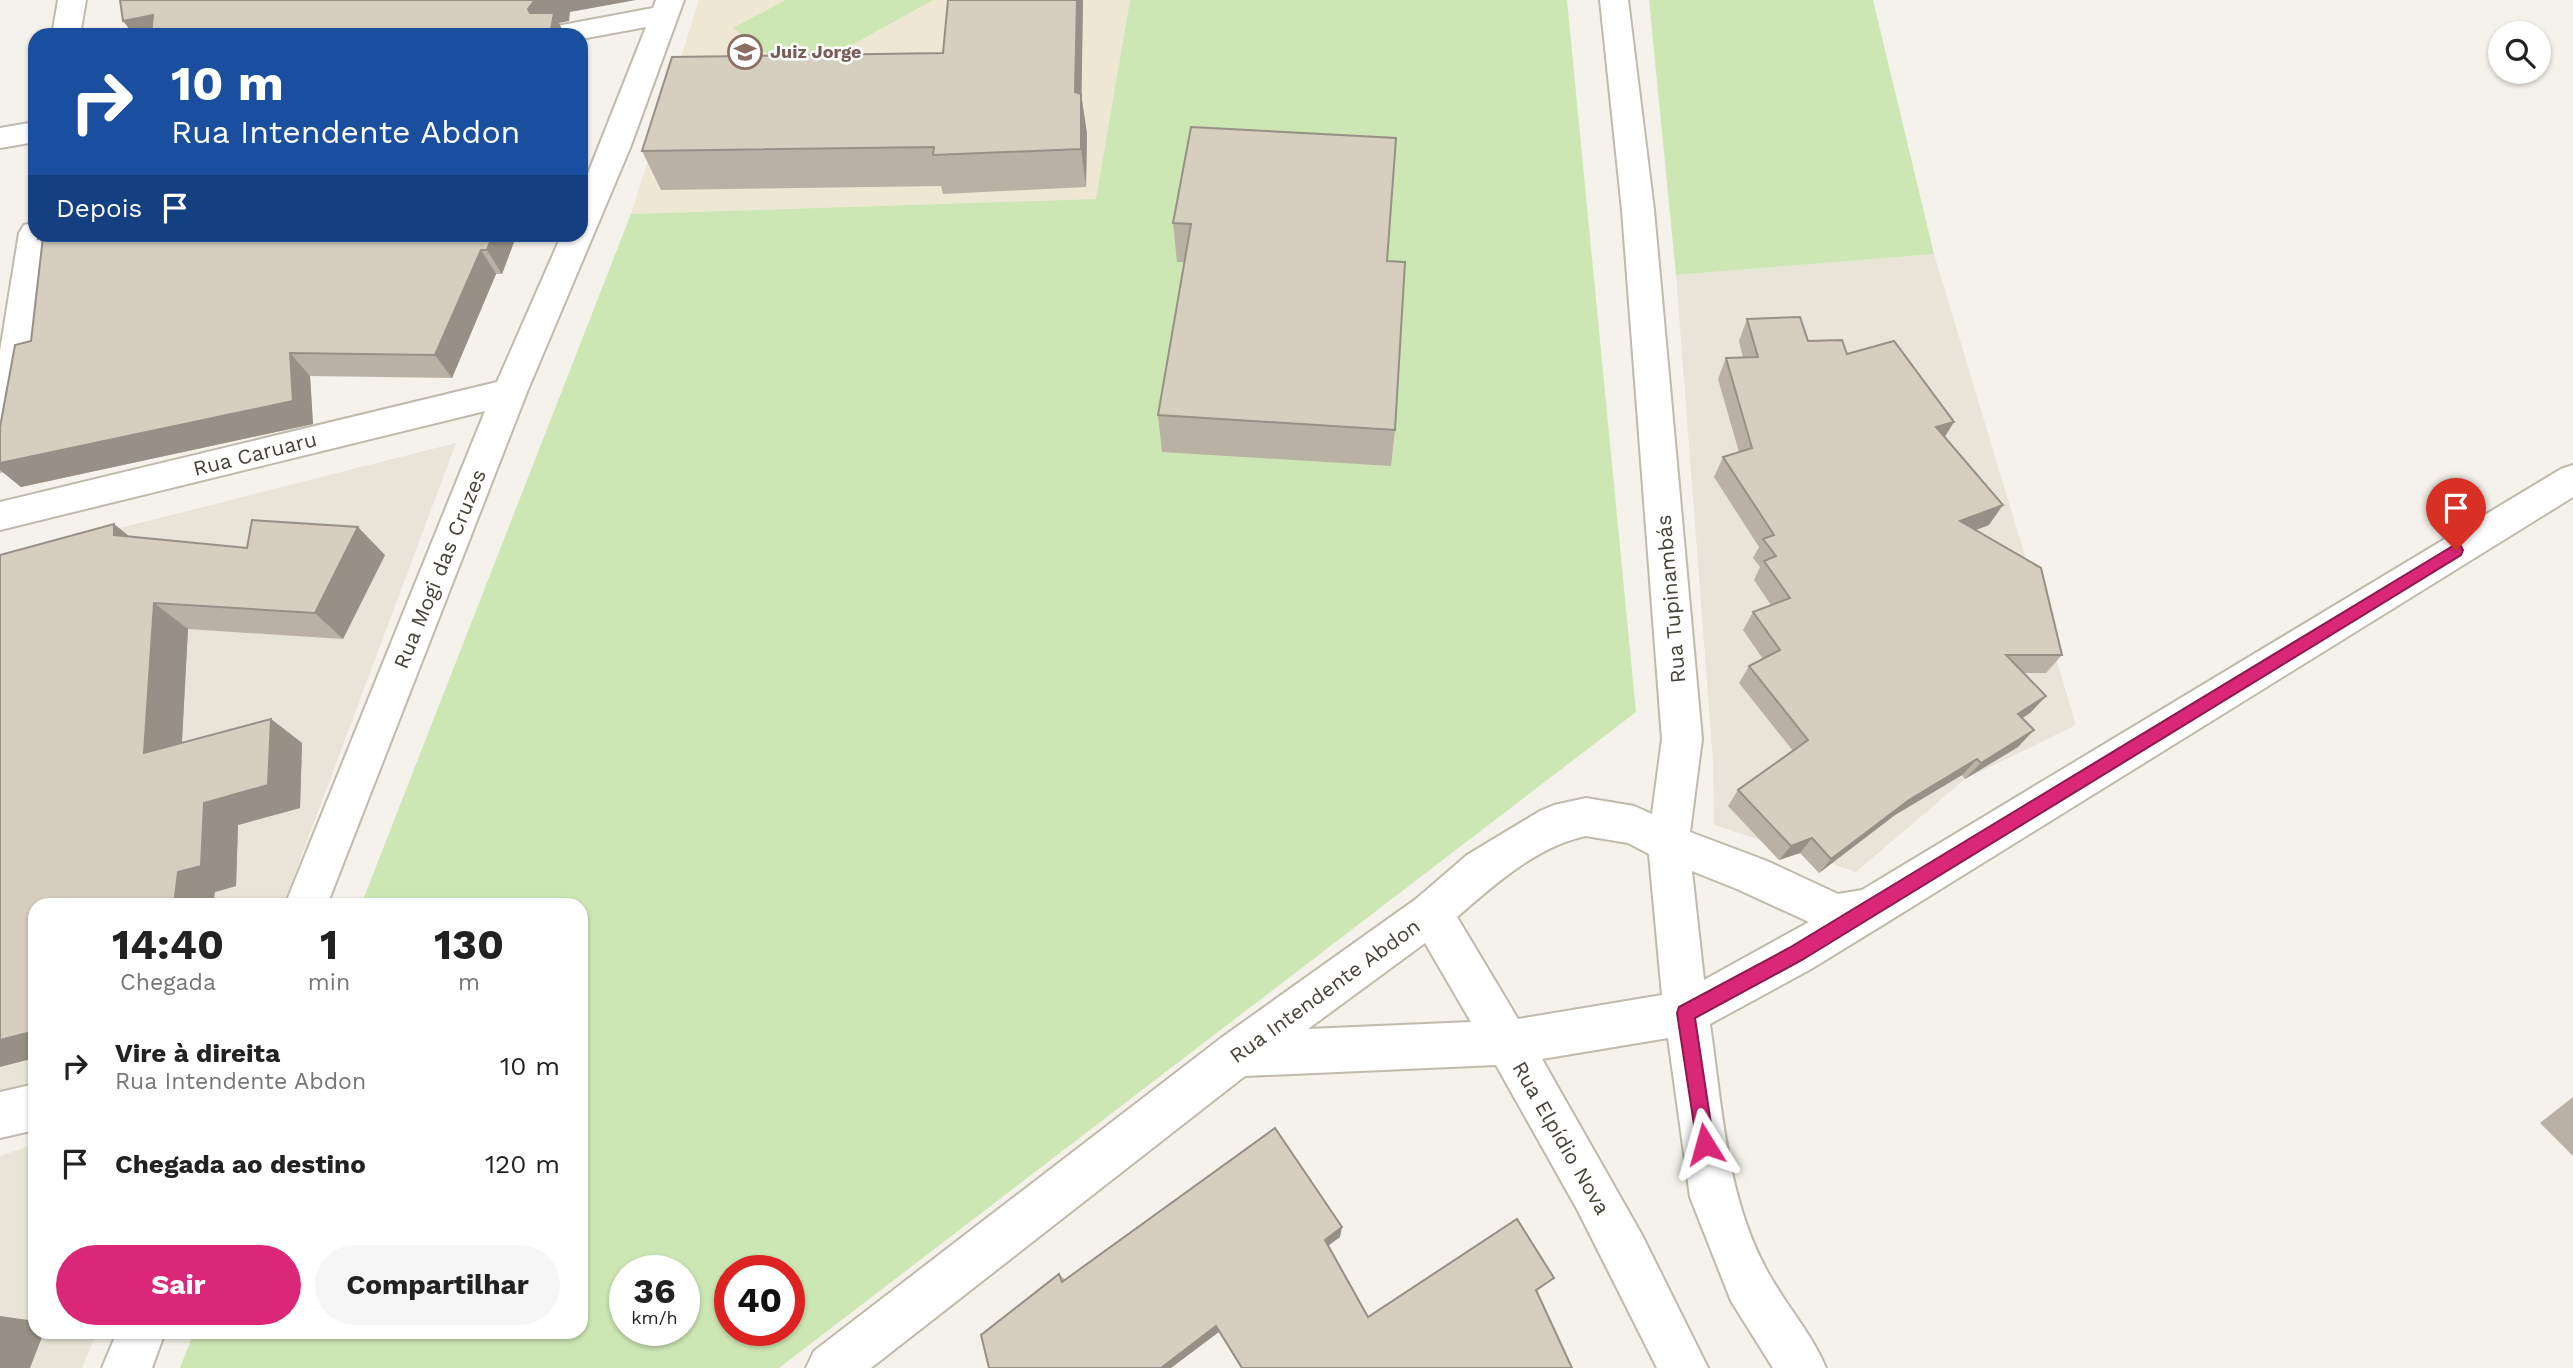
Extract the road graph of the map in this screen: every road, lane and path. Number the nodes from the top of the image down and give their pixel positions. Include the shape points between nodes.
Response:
1 (72, 0) edge
2 (1614, 0) edge
3 (667, 8) edge
4 (67, 28) edge
5 (586, 28) edge
6 (28, 133) edge
7 (0, 138) edge
8 (588, 211) edge
9 (34, 242) edge
10 (575, 242) edge
11 (510, 392) junction
12 (0, 457) edge
13 (2573, 479) edge
14 (0, 516) edge
15 (1668, 843) junction
16 (309, 898) edge
17 (1871, 909) junction
18 (1431, 913) junction
19 (1686, 1013) junction
20 (1506, 1043) junction
21 (1237, 1054) junction
22 (28, 1109) edge
23 (0, 1115) edge
24 (138, 1339) edge
25 (127, 1368) edge
26 (831, 1368) edge
27 (1683, 1368) edge
28 (1801, 1368) edge

1 - 4 street
2 - 15 street, Rua Tupinambás via 1638,210 1682,739
3 - 5 street
3 - 8 street
6 - 7 street
9 - 12 street
10 - 11 street, Rua Mogi das Cruzes
11 - 14 street, Rua Caruaru
11 - 16 street, Rua Mogi das Cruzes
13 - 17 street, Rua Intendente Abdon
15 - 17 street, Rua Intendente Abdon via 1836,914
15 - 18 street, Rua Intendente Abdon via 1634,825 1586,817 1554,824 1482,869
15 - 19 street, Rua Tupinambás
17 - 19 street, Rua Intendente Abdon
18 - 20 street, Rua Elpídio Nova
18 - 21 street, Rua Intendente Abdon
19 - 20 street
19 - 28 street, Rua Tupinambás via 1713,1197 1748,1284
20 - 21 street
20 - 27 street, Rua Elpídio Nova via 1650,1297
21 - 26 street, Rua Intendente Abdon
22 - 23 street
24 - 25 street

